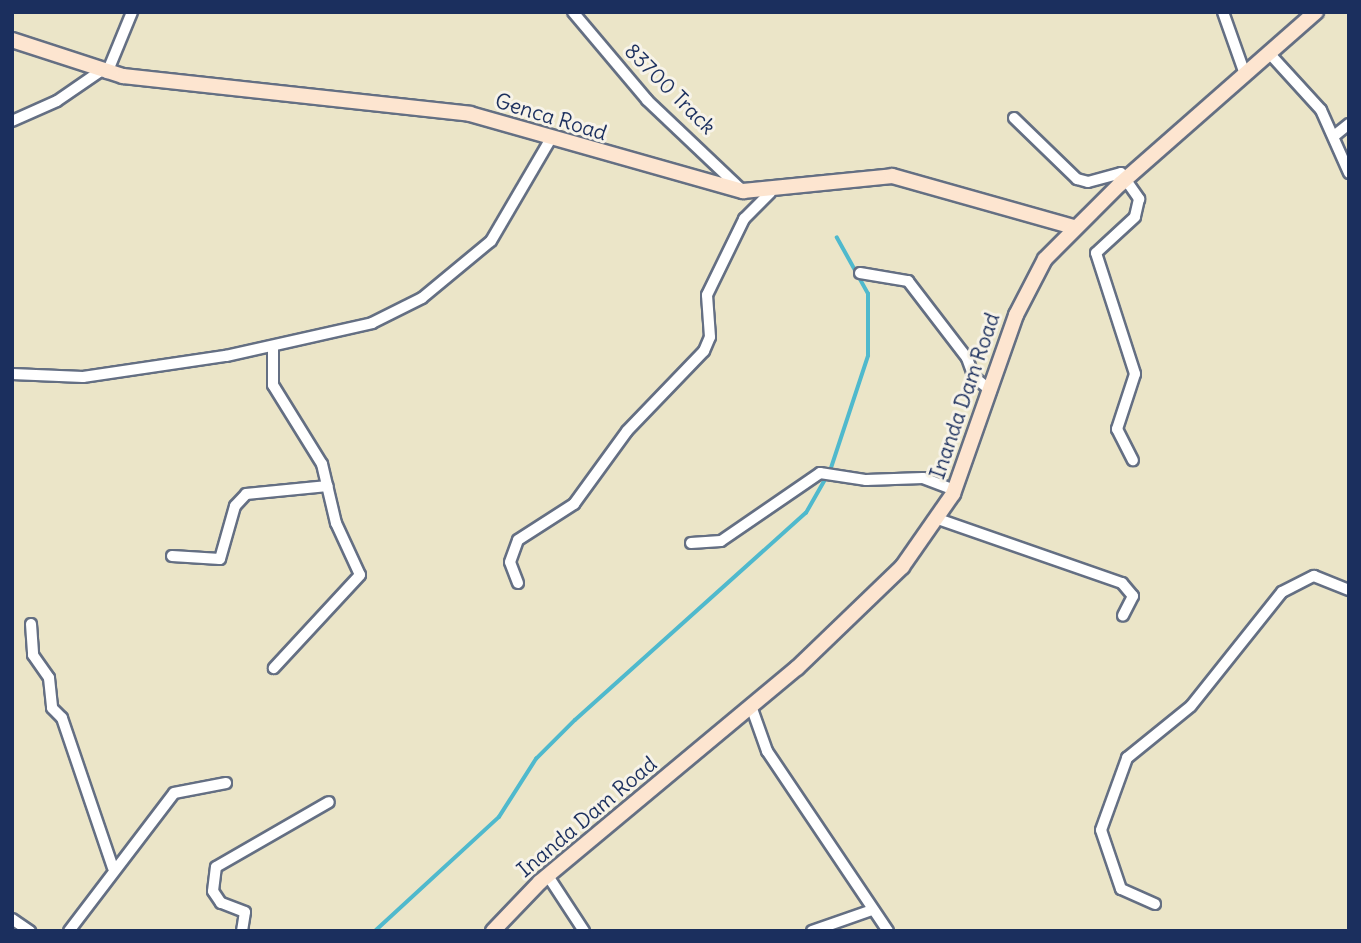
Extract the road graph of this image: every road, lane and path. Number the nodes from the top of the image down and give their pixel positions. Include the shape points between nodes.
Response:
1 (132, 12) edge
2 (573, 12) edge
3 (1223, 12) edge
4 (1316, 12) edge
5 (12, 40) edge
6 (1269, 53) junction
7 (103, 72) junction
8 (1245, 74) junction
9 (1014, 118) dead end
10 (12, 121) edge
11 (1349, 124) edge
12 (1334, 135) junction
13 (550, 140) junction
14 (1349, 173) edge
15 (1128, 177) junction
16 (743, 191) junction
17 (770, 193) junction
18 (1073, 227) junction
19 (860, 274) dead end
20 (273, 347) junction
21 (12, 374) edge
22 (991, 391) junction
23 (1133, 460) dead end
24 (328, 486) junction
25 (955, 490) junction
26 (939, 519) junction
27 (691, 543) dead end
28 (172, 556) dead end
29 (518, 583) dead end
30 (1349, 590) edge
31 (1123, 616) dead end
32 (31, 624) dead end
33 (274, 667) dead end
34 (751, 706) junction
35 (226, 783) dead end
36 (329, 802) dead end
37 (113, 868) junction
38 (548, 876) junction
39 (1154, 904) dead end
40 (872, 911) junction
41 (12, 919) edge
42 (30, 931) edge
43 (69, 931) edge
44 (242, 931) edge
45 (493, 931) edge
46 (584, 931) edge
47 (811, 931) edge
48 (888, 931) edge

1 - 7 street
2 - 16 street, 83700 Track via 647,100
3 - 8 street
4 - 6 street, Inanda Dam Road
5 - 7 street, Genca Road
6 - 8 street, Inanda Dam Road
6 - 12 street via 1321,110
7 - 10 street via 57,101
7 - 13 street, Genca Road via 470,114
8 - 15 street, Inanda Dam Road
9 - 15 street via 1077,179 1088,183 1117,172
11 - 12 street
12 - 14 street
13 - 16 street, Genca Road
13 - 20 street via 491,241 422,298 372,323
15 - 18 street, Inanda Dam Road
15 - 23 street via 1139,211 1096,253 1135,374 1116,429
16 - 17 street, Genca Road
17 - 18 street, Genca Road via 892,176
17 - 29 street via 744,219 708,295 710,337 704,351 627,431 574,504 518,540 510,562
18 - 22 street, Inanda Dam Road via 1027,290
19 - 22 street via 908,281 967,358 974,377
20 - 21 street via 83,376
20 - 24 street via 270,375 278,397 313,448
22 - 25 street, Inanda Dam Road
24 - 28 street via 246,494 235,506 220,559
24 - 33 street via 336,523 360,577
25 - 26 street, Inanda Dam Road
25 - 27 street via 923,478 866,480 820,473 721,541
26 - 31 street via 1122,583 1133,596
26 - 34 street, Inanda Dam Road via 848,622
30 - 39 street via 1314,576 1282,592 1191,706 1120,770 1101,830 1112,877 1121,889
32 - 37 street via 33,655 49,678 52,708 62,718
34 - 38 street, Inanda Dam Road
34 - 40 street via 767,751
35 - 37 street via 174,793
36 - 44 street via 216,867 214,891 221,903 245,912
37 - 43 street
38 - 45 street, Inanda Dam Road
38 - 46 street
40 - 47 street
40 - 48 street
41 - 42 street

